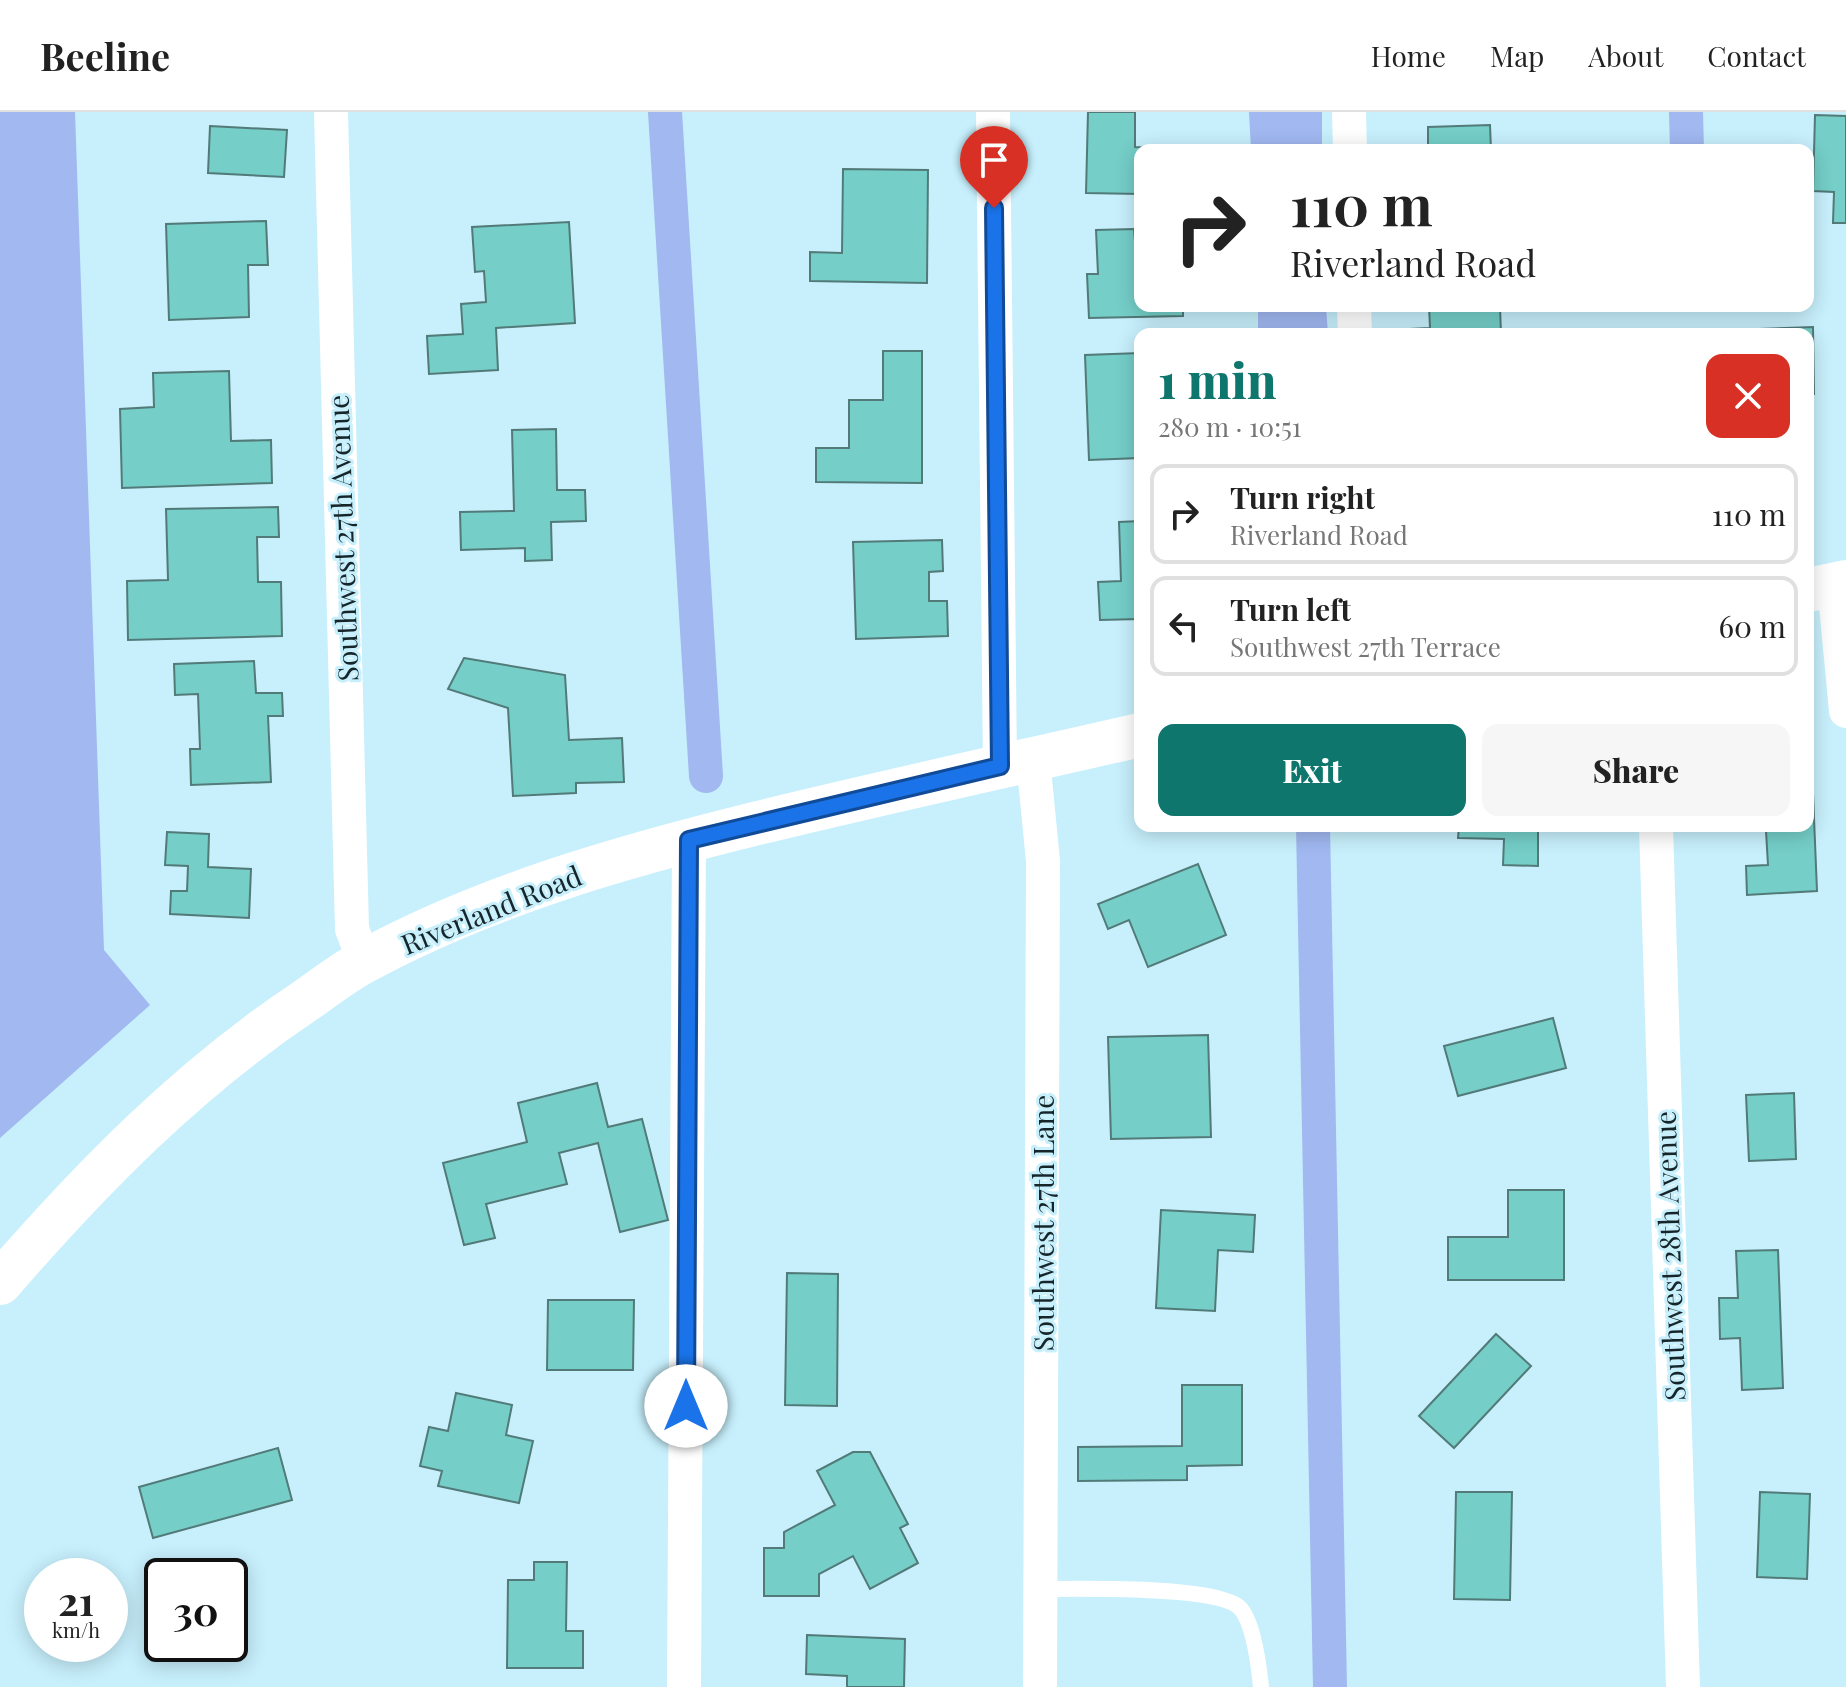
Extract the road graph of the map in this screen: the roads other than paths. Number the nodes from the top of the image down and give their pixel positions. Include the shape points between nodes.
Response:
1 (331, 112) edge
2 (993, 112) edge
3 (1349, 112) edge
4 (1350, 144) edge
5 (1829, 585) edge
6 (1846, 711) edge
7 (1134, 736) edge
8 (1016, 763) junction
9 (1656, 832) edge
10 (689, 840) junction
11 (364, 961) junction
12 (0, 1283) edge
13 (1040, 1589) junction
14 (684, 1687) edge
15 (1040, 1687) edge
16 (1261, 1687) edge
17 (1683, 1687) edge

1 - 11 street, Southwest 27th Avenue via 352,929
2 - 8 street, Southwest 27th Lane
3 - 4 street
5 - 6 street
7 - 8 street, Riverland Road
8 - 10 street, Riverland Road
8 - 13 street, Southwest 27th Lane via 1043,861
9 - 17 street, Southwest 28th Avenue
10 - 11 street, Riverland Road via 534,885
10 - 14 street
11 - 12 street, Riverland Road via 268,1025 176,1098 82,1189
13 - 15 street, Southwest 27th Lane
13 - 16 lane via 1170,1591 1227,1600 1241,1610 1254,1644

